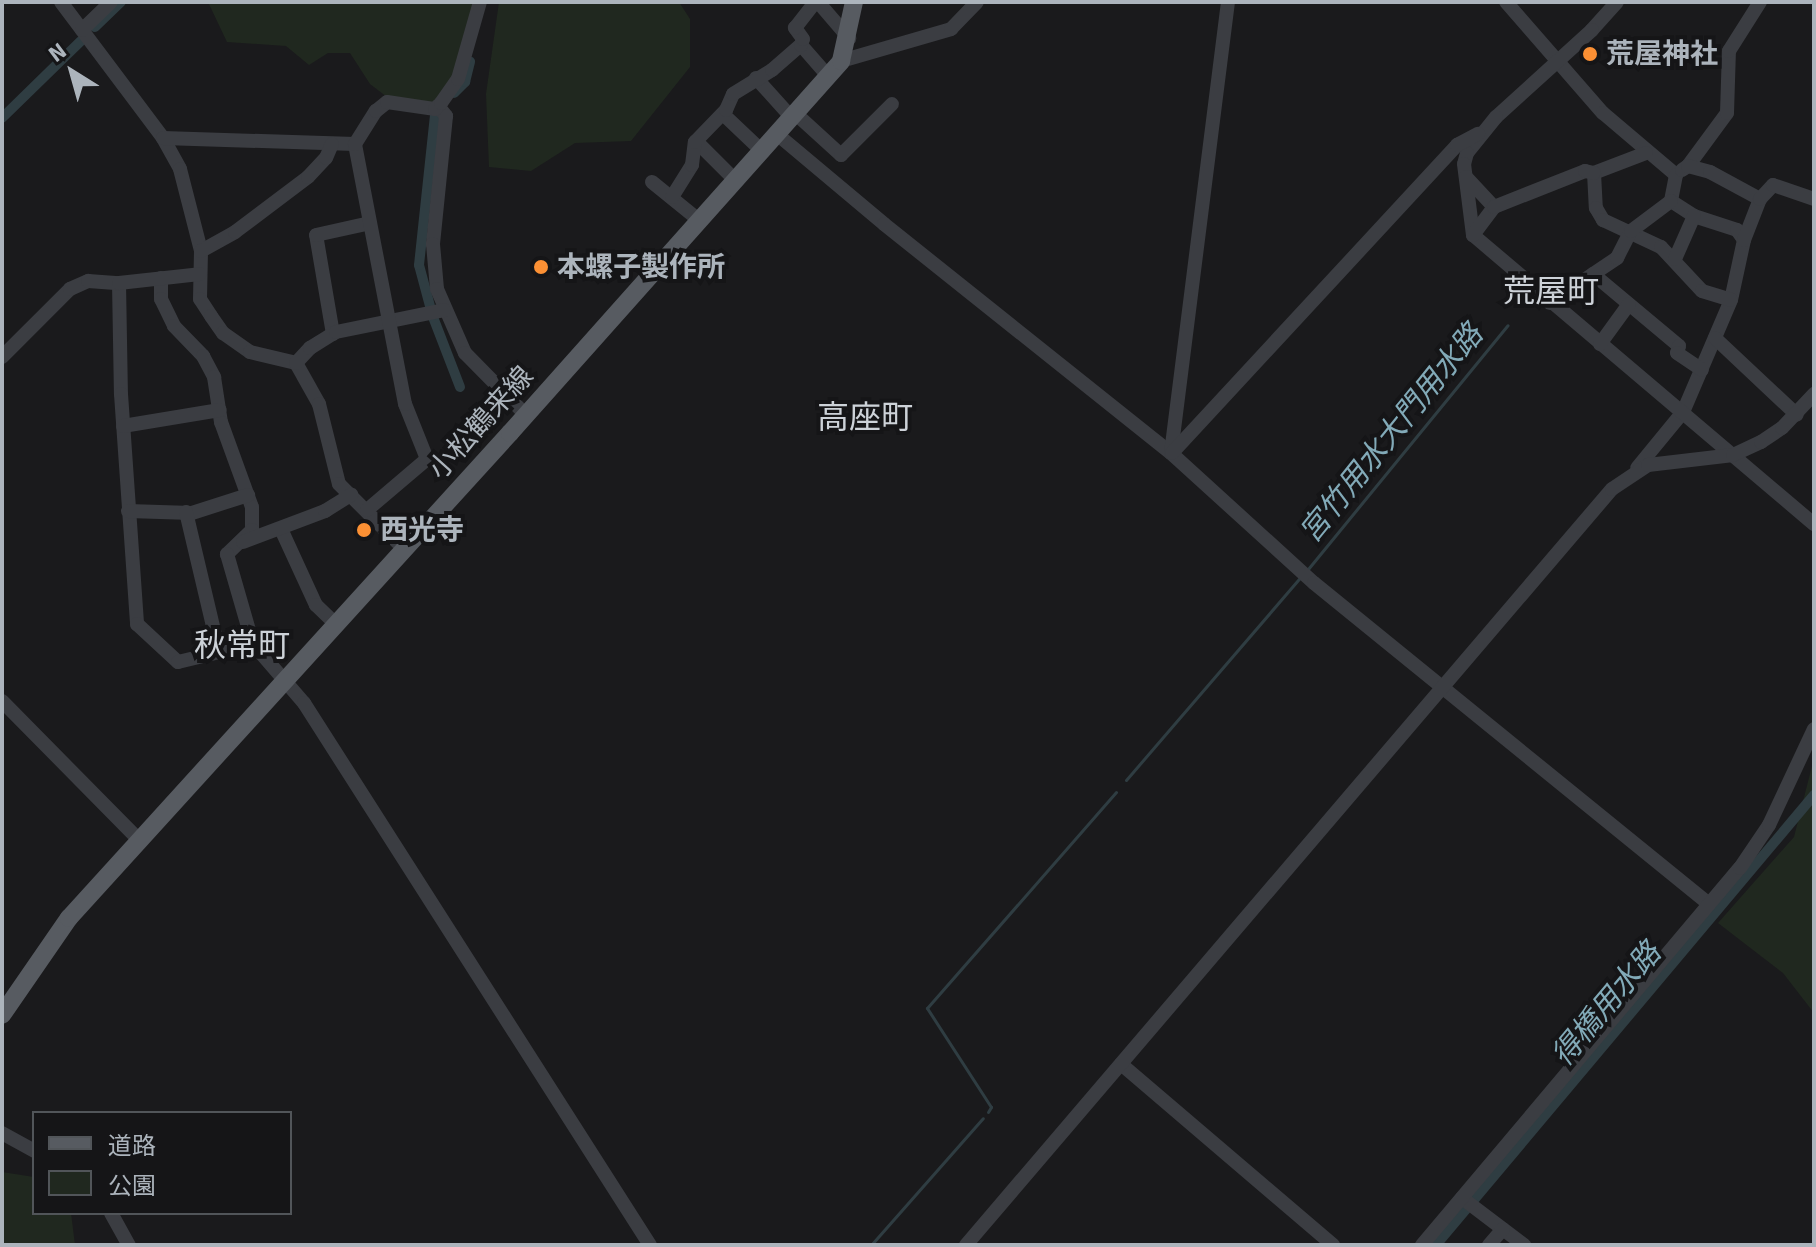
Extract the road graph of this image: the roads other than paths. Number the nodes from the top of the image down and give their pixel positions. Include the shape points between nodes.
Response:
1 (61, 2) edge
2 (111, 2) edge
3 (480, 2) edge
4 (816, 2) edge
5 (854, 2) edge
6 (977, 2) edge
7 (1228, 2) edge
8 (1506, 2) edge
9 (1617, 2) edge
10 (1760, 2) edge
11 (82, 30) junction
12 (849, 38) junction
13 (801, 45) junction
14 (841, 61) junction
15 (1558, 61) junction
16 (828, 76) junction
17 (756, 78) junction
18 (892, 104) dead end
19 (438, 106) junction
20 (723, 114) junction
21 (794, 116) junction
22 (1482, 131) junction
23 (778, 135) junction
24 (163, 138) junction
25 (696, 141) junction
26 (332, 144) junction
27 (355, 144) junction
28 (763, 152) junction
29 (1646, 153) junction
30 (1682, 170) junction
31 (1594, 173) junction
32 (1466, 177) junction
33 (736, 181) junction
34 (652, 182) dead end
35 (672, 197) junction
36 (1760, 199) junction
37 (1814, 199) edge
38 (1671, 201) junction
39 (1494, 207) junction
40 (1694, 216) junction
41 (700, 221) junction
42 (370, 223) junction
43 (1631, 231) junction
44 (1473, 235) junction
45 (1744, 240) junction
46 (201, 251) junction
47 (1675, 259) junction
48 (200, 274) junction
49 (1593, 274) junction
50 (161, 278) junction
51 (119, 283) junction
52 (1731, 300) junction
53 (1550, 303) junction
54 (1629, 304) junction
55 (444, 310) junction
56 (389, 320) junction
57 (333, 334) junction
58 (1715, 338) junction
59 (1600, 344) junction
60 (2, 357) edge
61 (296, 363) junction
62 (1702, 370) junction
63 (1814, 394) edge
64 (220, 410) junction
65 (1683, 412) junction
66 (526, 415) junction
67 (1797, 415) junction
68 (123, 426) junction
69 (1171, 453) junction
70 (1733, 455) junction
71 (1633, 473) junction
72 (248, 495) junction
73 (351, 495) junction
74 (367, 510) junction
75 (128, 511) junction
76 (186, 512) junction
77 (1814, 524) edge
78 (281, 529) junction
79 (239, 543) junction
80 (404, 549) junction
81 (336, 624) junction
82 (253, 644) junction
83 (219, 652) junction
84 (285, 679) junction
85 (1441, 687) junction
86 (2, 701) edge
87 (1814, 729) edge
88 (140, 841) junction
89 (1709, 904) junction
90 (2, 1015) edge
91 (1121, 1064) junction
92 (2, 1133) edge
93 (32, 1150) edge
94 (1468, 1202) junction
95 (112, 1215) edge
96 (1503, 1229) junction
97 (129, 1245) edge
98 (650, 1245) edge
99 (966, 1245) edge
100 (1333, 1245) edge
101 (1422, 1245) edge
102 (1489, 1245) edge
103 (1524, 1245) edge

1 - 11 street
2 - 11 street
3 - 19 street via 458,79
4 - 12 street
4 - 13 street via 795,28
5 - 12 main road, 小松鶴来線
6 - 14 street via 951,29
7 - 69 street
8 - 15 street
9 - 15 street
10 - 30 street via 1729,51 1727,113
11 - 24 street
12 - 14 main road, 小松鶴来線
13 - 16 street
13 - 17 street
14 - 16 main road, 小松鶴来線
15 - 22 street
15 - 29 street
16 - 21 main road, 小松鶴来線
17 - 20 street via 733,94
17 - 21 street
18 - 21 street via 841,155
19 - 27 street via 387,102
19 - 55 street via 446,116 433,244
20 - 25 street
20 - 28 street
21 - 23 main road, 小松鶴来線
22 - 32 street via 1467,153
22 - 69 street via 1457,145
23 - 28 main road, 小松鶴来線
23 - 69 street
24 - 26 street
24 - 46 street via 180,169
25 - 33 street
25 - 35 street via 692,165
26 - 27 street
26 - 46 street via 308,177
27 - 42 street
28 - 33 main road, 小松鶴来線
29 - 30 street
29 - 31 street
30 - 36 street via 1710,172
30 - 38 street
31 - 39 street via 1585,171
31 - 43 street via 1593,192 1603,220
32 - 39 street
32 - 44 street
33 - 41 main road, 小松鶴来線
34 - 35 street
35 - 41 street
36 - 37 street via 1773,185
36 - 45 street
38 - 40 street
38 - 43 street
39 - 44 street
40 - 45 street via 1737,230
40 - 47 street
41 - 66 main road, 小松鶴来線
42 - 56 street
42 - 57 street via 316,235
43 - 47 street
43 - 49 street via 1617,258
44 - 53 street
45 - 52 street
46 - 48 street
47 - 52 street via 1702,291
48 - 50 street
48 - 61 street via 200,299 223,333 250,352
49 - 53 street
49 - 54 street
50 - 51 street
50 - 64 street via 161,299 174,326 203,356 214,377
51 - 60 street via 88,281 70,289
51 - 68 street
52 - 58 street
53 - 59 street
54 - 59 street
54 - 62 street via 1679,346 1677,353
55 - 56 street
55 - 66 street via 465,353
56 - 57 street
56 - 74 street via 405,404 427,459
57 - 61 street
58 - 62 street
58 - 67 street
59 - 65 street
61 - 73 street via 319,404 339,484
62 - 65 street
63 - 67 street
64 - 68 street
64 - 72 street
65 - 70 street
65 - 71 street
66 - 80 main road, 小松鶴来線
67 - 70 street
68 - 75 street
69 - 85 street via 1314,583
70 - 71 street via 1671,460
70 - 77 street
71 - 85 street via 1612,489
72 - 76 street
72 - 79 street via 252,530
73 - 74 street
73 - 78 street
74 - 80 street
75 - 76 street
75 - 83 street via 137,624 178,662
76 - 83 street
78 - 79 street
78 - 81 street via 316,605
79 - 82 street via 227,554
80 - 81 main road, 小松鶴来線
81 - 84 main road, 小松鶴来線
82 - 83 street
82 - 84 street
84 - 88 main road, 小松鶴来線
84 - 98 street
85 - 89 street
85 - 91 street
86 - 88 street
87 - 89 street via 1769,825
88 - 90 main road, 小松鶴来線 via 69,918
89 - 94 street
91 - 99 street
91 - 100 street
92 - 93 street
94 - 96 street
94 - 101 street
95 - 97 street
96 - 102 street
96 - 103 street

